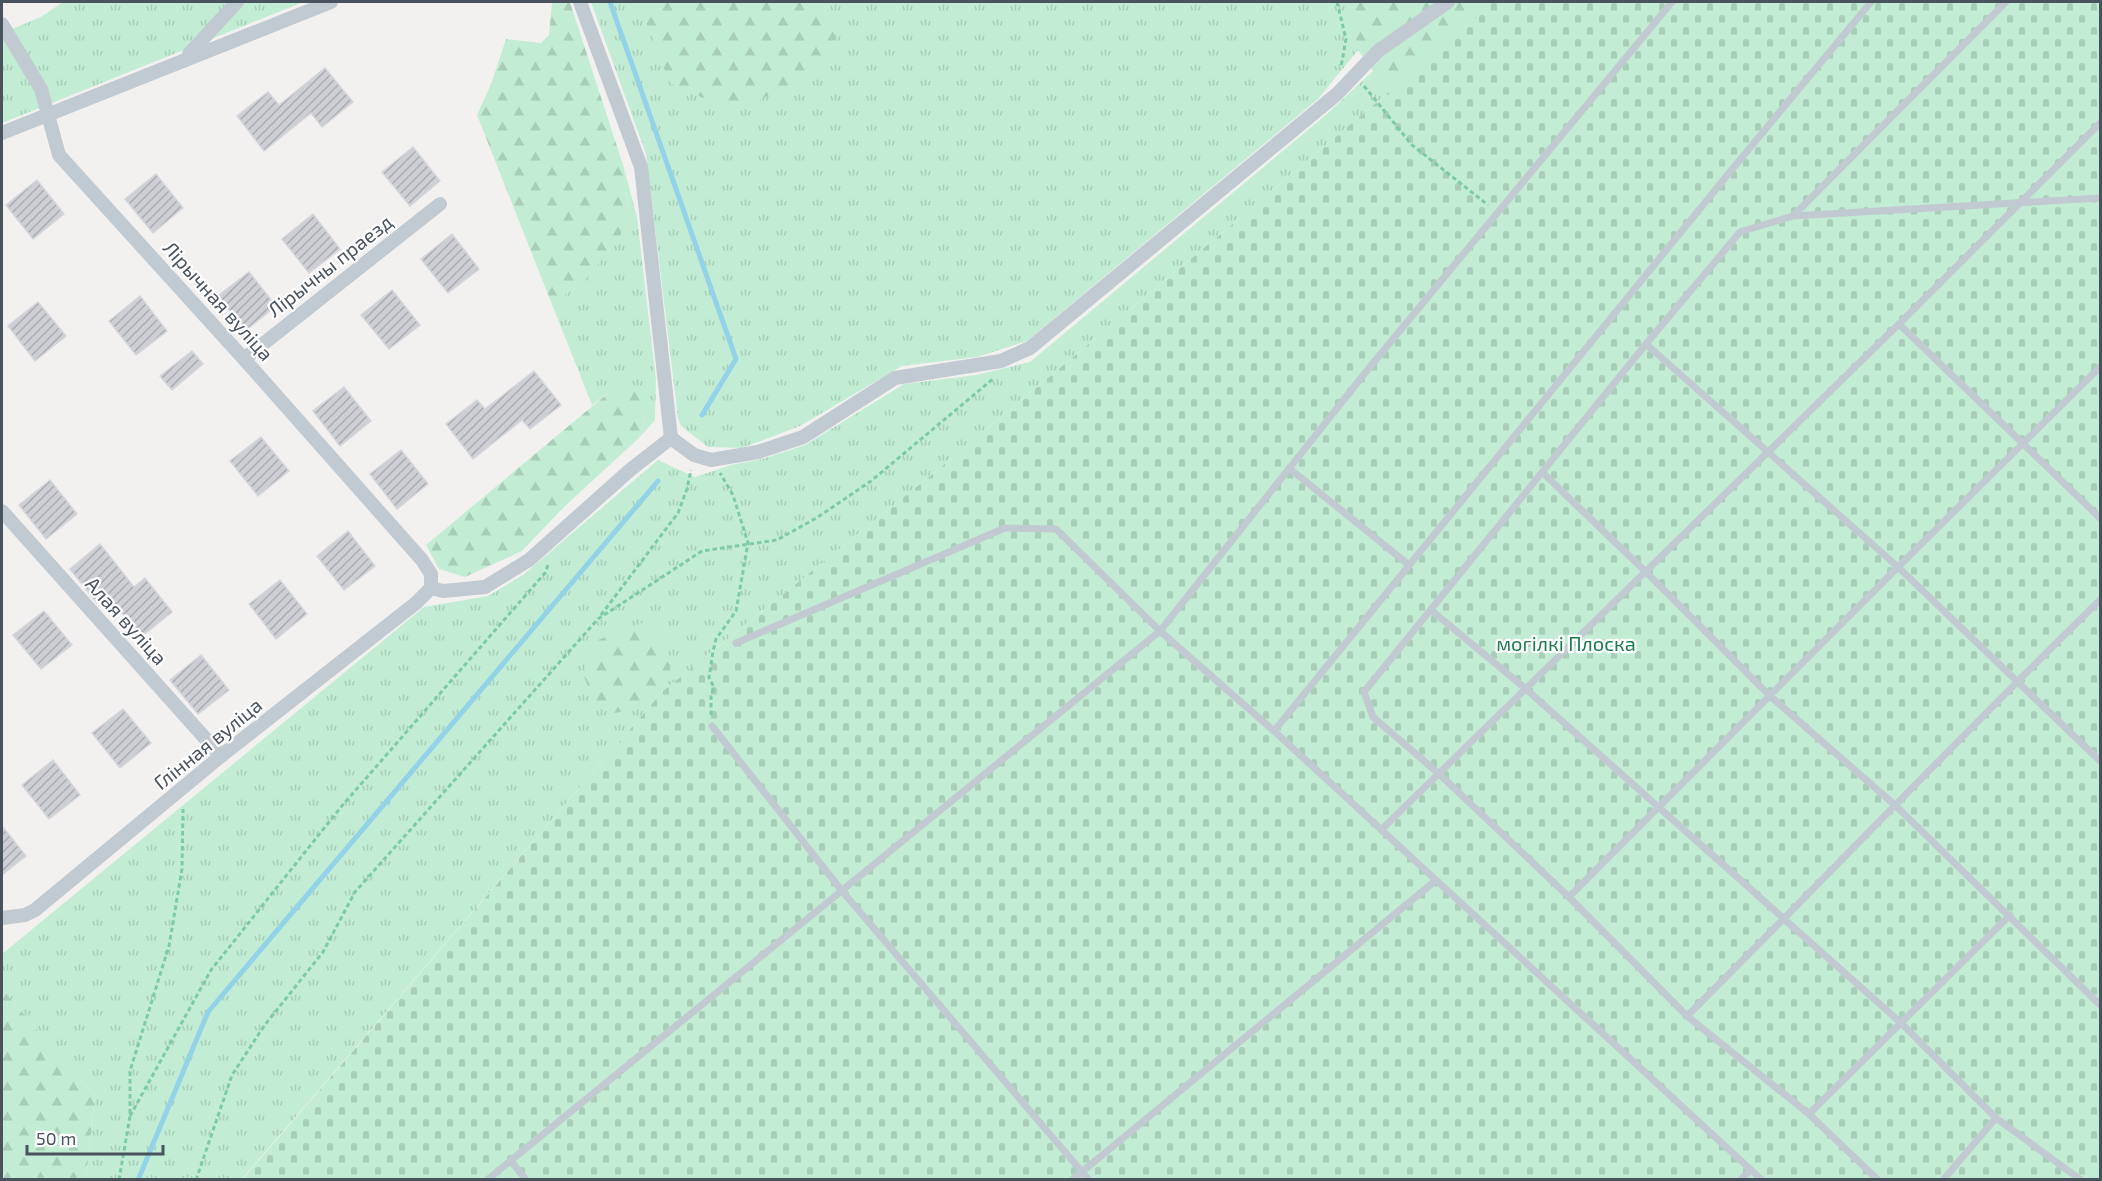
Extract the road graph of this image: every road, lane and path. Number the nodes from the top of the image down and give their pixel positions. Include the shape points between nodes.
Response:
1 (237, 2) edge
2 (331, 2) edge
3 (580, 2) edge
4 (1337, 2) edge
5 (1448, 2) edge
6 (1672, 2) edge
7 (1871, 2) edge
8 (2006, 2) edge
9 (2, 24) edge
10 (186, 58) junction
11 (1356, 74) junction
12 (1337, 94) junction
13 (49, 114) junction
14 (2100, 123) edge
15 (2, 133) edge
16 (2100, 198) edge
17 (440, 204) dead end
18 (2019, 204) junction
19 (1498, 212) junction
20 (1793, 216) junction
21 (1899, 324) junction
22 (1646, 344) junction
23 (244, 359) junction
24 (2100, 367) edge
25 (995, 377) dead end
26 (671, 438) junction
27 (2024, 444) junction
28 (1768, 451) junction
29 (694, 455) junction
30 (711, 460) junction
31 (1289, 468) junction
32 (1543, 474) junction
33 (2, 511) edge
34 (2100, 518) edge
35 (748, 543) junction
36 (549, 563) dead end
37 (1410, 565) junction
38 (1898, 567) junction
39 (1645, 571) junction
40 (431, 588) junction
41 (2100, 600) edge
42 (1431, 610) junction
43 (598, 619) junction
44 (1160, 632) junction
45 (736, 643) dead end
46 (2018, 680) junction
47 (1526, 689) junction
48 (1770, 696) junction
49 (712, 726) dead end
50 (1274, 731) junction
51 (221, 756) junction
52 (2100, 761) edge
53 (1438, 773) junction
54 (183, 789) junction
55 (1896, 806) junction
56 (1660, 807) junction
57 (1381, 830) junction
58 (1435, 881) junction
59 (842, 891) junction
60 (1569, 897) junction
61 (2010, 915) junction
62 (3, 918) edge
63 (1784, 919) junction
64 (2100, 1005) edge
65 (1688, 1016) junction
66 (1901, 1023) junction
67 (1809, 1114) junction
68 (130, 1116) junction
69 (1996, 1118) junction
70 (511, 1161) junction
71 (1751, 1170) junction
72 (1082, 1171) junction
73 (119, 1179) edge
74 (196, 1179) edge
75 (487, 1179) edge
76 (526, 1179) edge
77 (1072, 1179) edge
78 (1089, 1179) edge
79 (1740, 1179) edge
80 (1762, 1179) edge
81 (1878, 1179) edge
82 (1943, 1179) edge
83 (2081, 1179) edge

1 - 10 street
2 - 10 street
3 - 26 street via 641,167
4 - 12 path via 1346,39
5 - 11 street via 1378,51
6 - 19 lane
7 - 37 lane
8 - 20 lane
9 - 13 street, Лірычная вуліца via 41,89
10 - 13 street
11 - 12 street
11 - 19 path via 1412,145
12 - 30 street via 1030,348 1001,361 895,378 803,437 759,452
13 - 15 street
13 - 23 street, Лірычная вуліца via 59,155
14 - 18 lane
16 - 18 lane
17 - 23 street, Лірычны праезд
18 - 20 lane
18 - 21 lane
19 - 31 lane
20 - 22 lane via 1740,232
21 - 27 lane
21 - 28 lane
22 - 28 lane
22 - 32 lane
23 - 40 street, Лірычная вуліца via 422,560 431,574
24 - 27 lane
25 - 35 path via 871,481 819,517 777,540
26 - 29 street
26 - 40 street via 529,560 485,586 443,591
27 - 34 lane
27 - 38 lane
28 - 38 lane
28 - 39 lane
29 - 30 street
29 - 43 path via 678,513
30 - 35 path via 733,495
31 - 37 lane
31 - 44 lane
32 - 39 lane
32 - 42 lane
33 - 51 street, Алая вуліца
35 - 43 path via 702,551
36 - 68 path via 545,573 341,807 211,970
37 - 50 lane
38 - 46 lane
38 - 48 lane
39 - 47 lane
39 - 48 lane
40 - 51 street, Глінная вуліца
41 - 46 lane
42 - 47 lane
42 - 53 lane via 1364,692 1373,717
43 - 74 path via 355,892 323,952 264,1026 232,1075
44 - 45 lane via 1056,529 1005,528
44 - 50 lane
44 - 59 lane
46 - 52 lane
46 - 55 lane
47 - 53 lane
47 - 56 lane
48 - 55 lane
48 - 56 lane
49 - 59 lane
50 - 57 lane
51 - 54 street, Глінная вуліца
53 - 57 lane
53 - 60 lane
54 - 62 street, Глінная вуліца via 35,909 25,915
54 - 68 path via 182,869 169,946 130,1071
55 - 61 lane
55 - 63 lane
56 - 60 lane
56 - 63 lane
57 - 58 lane
58 - 71 lane
58 - 72 lane
59 - 70 lane
59 - 72 lane
60 - 65 lane
61 - 64 lane
61 - 66 lane
63 - 65 lane
63 - 66 lane
65 - 67 lane
66 - 67 lane
66 - 69 lane
67 - 81 lane
68 - 73 path
69 - 82 lane
69 - 83 lane
70 - 75 lane
70 - 76 lane
71 - 79 lane
71 - 80 lane
72 - 77 lane
72 - 78 lane

